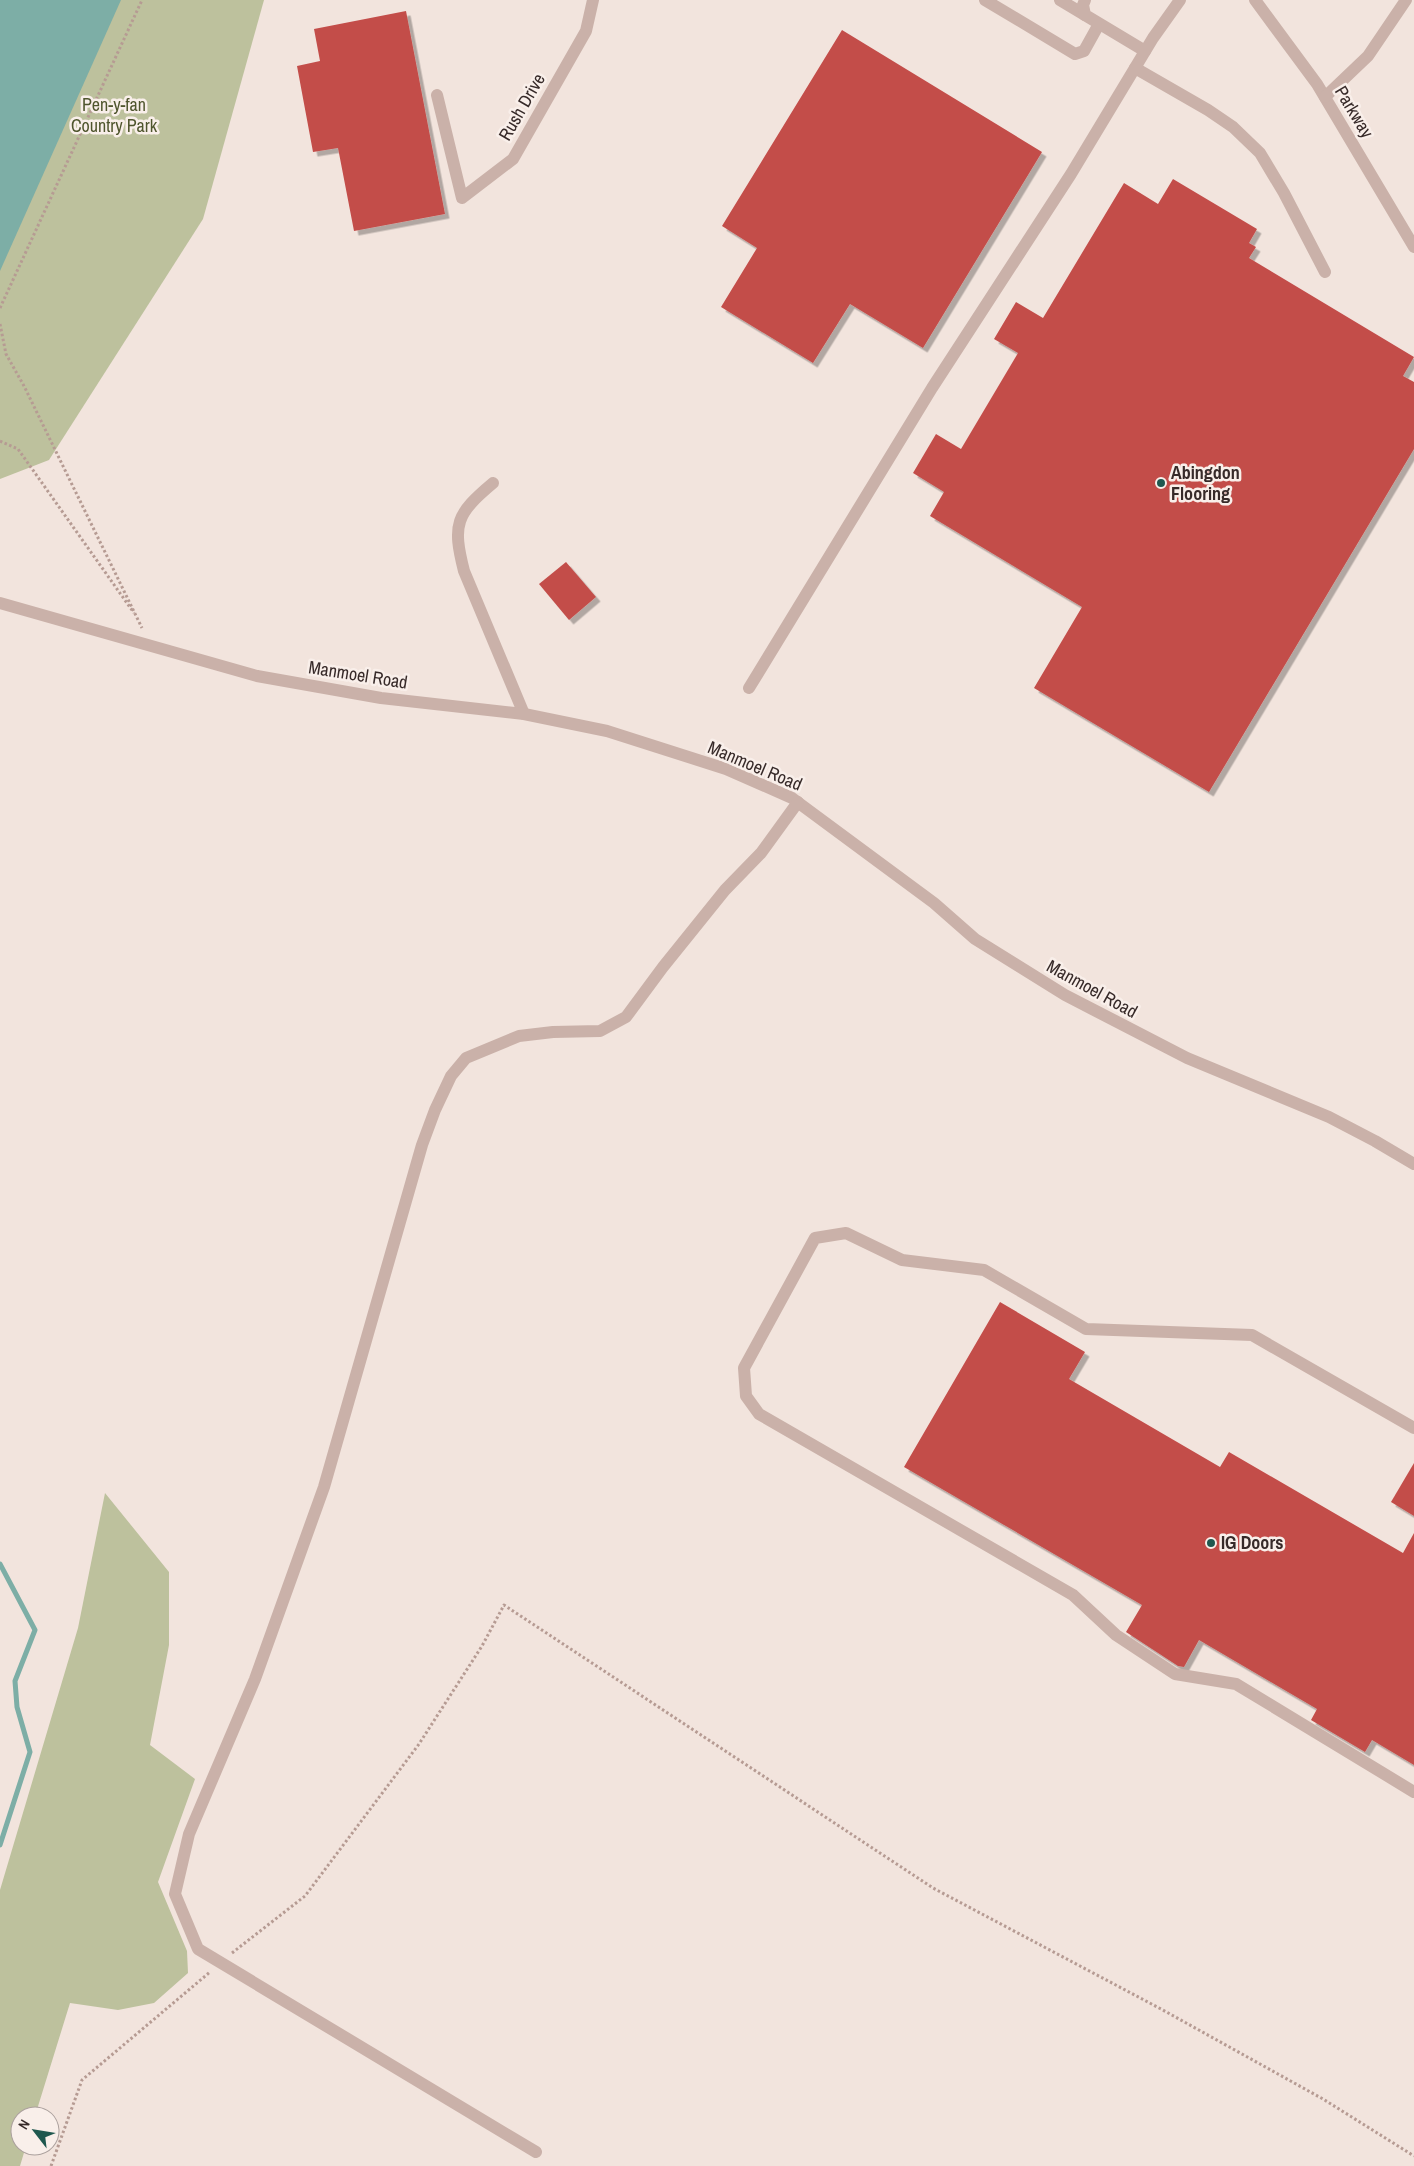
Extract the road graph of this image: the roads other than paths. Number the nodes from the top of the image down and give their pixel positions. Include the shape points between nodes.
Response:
1 (593, 0) edge
2 (985, 0) edge
3 (1060, 0) edge
4 (1085, 0) edge
5 (1180, 0) edge
6 (1255, 0) edge
7 (1406, 0) edge
8 (1085, 15) junction
9 (1099, 24) junction
10 (1146, 51) junction
11 (1135, 68) junction
12 (437, 95) dead end
13 (1325, 97) junction
14 (1414, 247) edge
15 (1326, 272) dead end
16 (493, 483) dead end
17 (0, 603) edge
18 (749, 688) dead end
19 (524, 714) junction
20 (798, 802) junction
21 (1414, 1164) edge
22 (1414, 1428) edge
23 (1414, 1792) edge
24 (536, 2152) dead end

1 - 12 street, Rush Drive via 586,31 513,159 462,198
2 - 9 street via 1075,54 1084,52
3 - 8 street
4 - 8 street
5 - 10 street
6 - 13 street, Parkway
7 - 13 street via 1368,56
8 - 9 street
9 - 10 street
10 - 11 street
11 - 15 street via 1208,110 1233,127 1260,153
11 - 18 street via 1071,174 932,388
13 - 14 street, Parkway
16 - 19 street via 472,501 461,516 457,535 459,550 464,571
17 - 19 street, Manmoel Road via 257,676 381,698
19 - 20 street, Manmoel Road via 607,731 726,769
20 - 21 street, Manmoel Road via 934,903 975,939 1065,996 1186,1058 1329,1117
20 - 24 street via 761,853 725,890 626,1017 600,1031 519,1036 466,1058 451,1076 422,1145 324,1487 255,1679 190,1834 175,1894 198,1949
22 - 23 street via 1252,1335 1086,1329 984,1270 902,1260 846,1233 815,1238 744,1368 746,1396 759,1414 1073,1595 1116,1635 1175,1674 1236,1684

